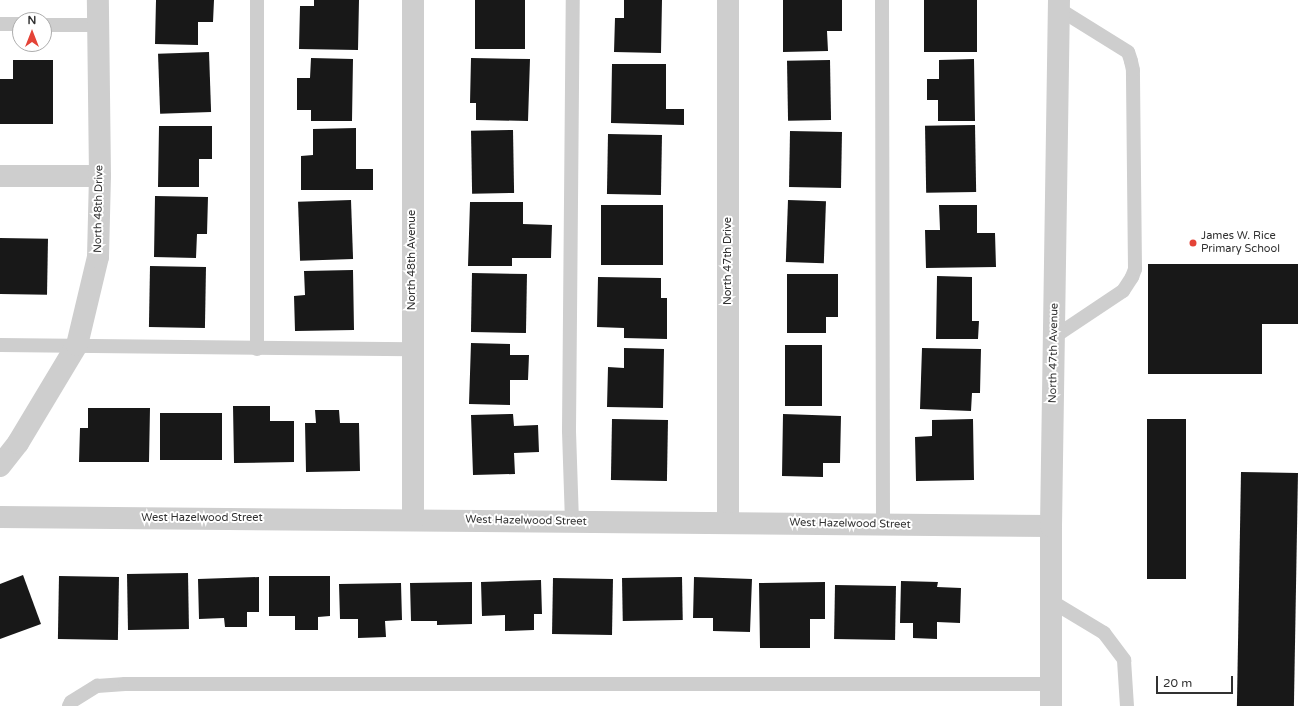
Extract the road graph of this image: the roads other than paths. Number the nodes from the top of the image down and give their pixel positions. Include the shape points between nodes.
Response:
1 (98, 0) edge
2 (257, 0) edge
3 (413, 0) edge
4 (572, 0) edge
5 (728, 0) edge
6 (882, 0) edge
7 (1059, 4) edge
8 (0, 24) edge
9 (12, 24) edge
10 (52, 25) edge
11 (98, 25) junction
12 (0, 176) edge
13 (100, 176) junction
14 (1054, 337) junction
15 (0, 346) edge
16 (76, 346) junction
17 (257, 349) junction
18 (412, 349) junction
19 (0, 466) edge
20 (0, 517) edge
21 (413, 520) junction
22 (572, 522) junction
23 (728, 523) junction
24 (883, 524) junction
25 (1051, 526) junction
26 (1051, 601) junction
27 (1051, 684) junction
28 (69, 706) edge
29 (1051, 706) edge
30 (1127, 706) edge

1 - 11 street, North 48th Drive
2 - 17 lane
3 - 18 street, North 48th Avenue
4 - 22 lane via 569,430
5 - 23 street, North 47th Drive
6 - 24 lane
7 - 14 street, North 47th Avenue
7 - 14 lane via 1128,52 1131,60 1135,269 1122,291
8 - 9 lane
10 - 11 lane
11 - 13 street, North 48th Drive
12 - 13 street
13 - 16 street, North 48th Drive via 98,257
14 - 25 street, North 47th Avenue
15 - 16 lane
16 - 17 lane
16 - 19 street, North 48th Drive via 18,443
17 - 18 lane
18 - 21 street, North 48th Avenue
20 - 21 street, West Hazelwood Street
21 - 22 street, West Hazelwood Street
22 - 23 street, West Hazelwood Street
23 - 24 street, West Hazelwood Street
24 - 25 street, West Hazelwood Street
25 - 26 street, North 47th Avenue
26 - 27 street, North 47th Avenue
26 - 30 lane via 1104,633 1124,660
27 - 28 lane via 125,684 97,686 71,702
27 - 29 street, North 47th Avenue

